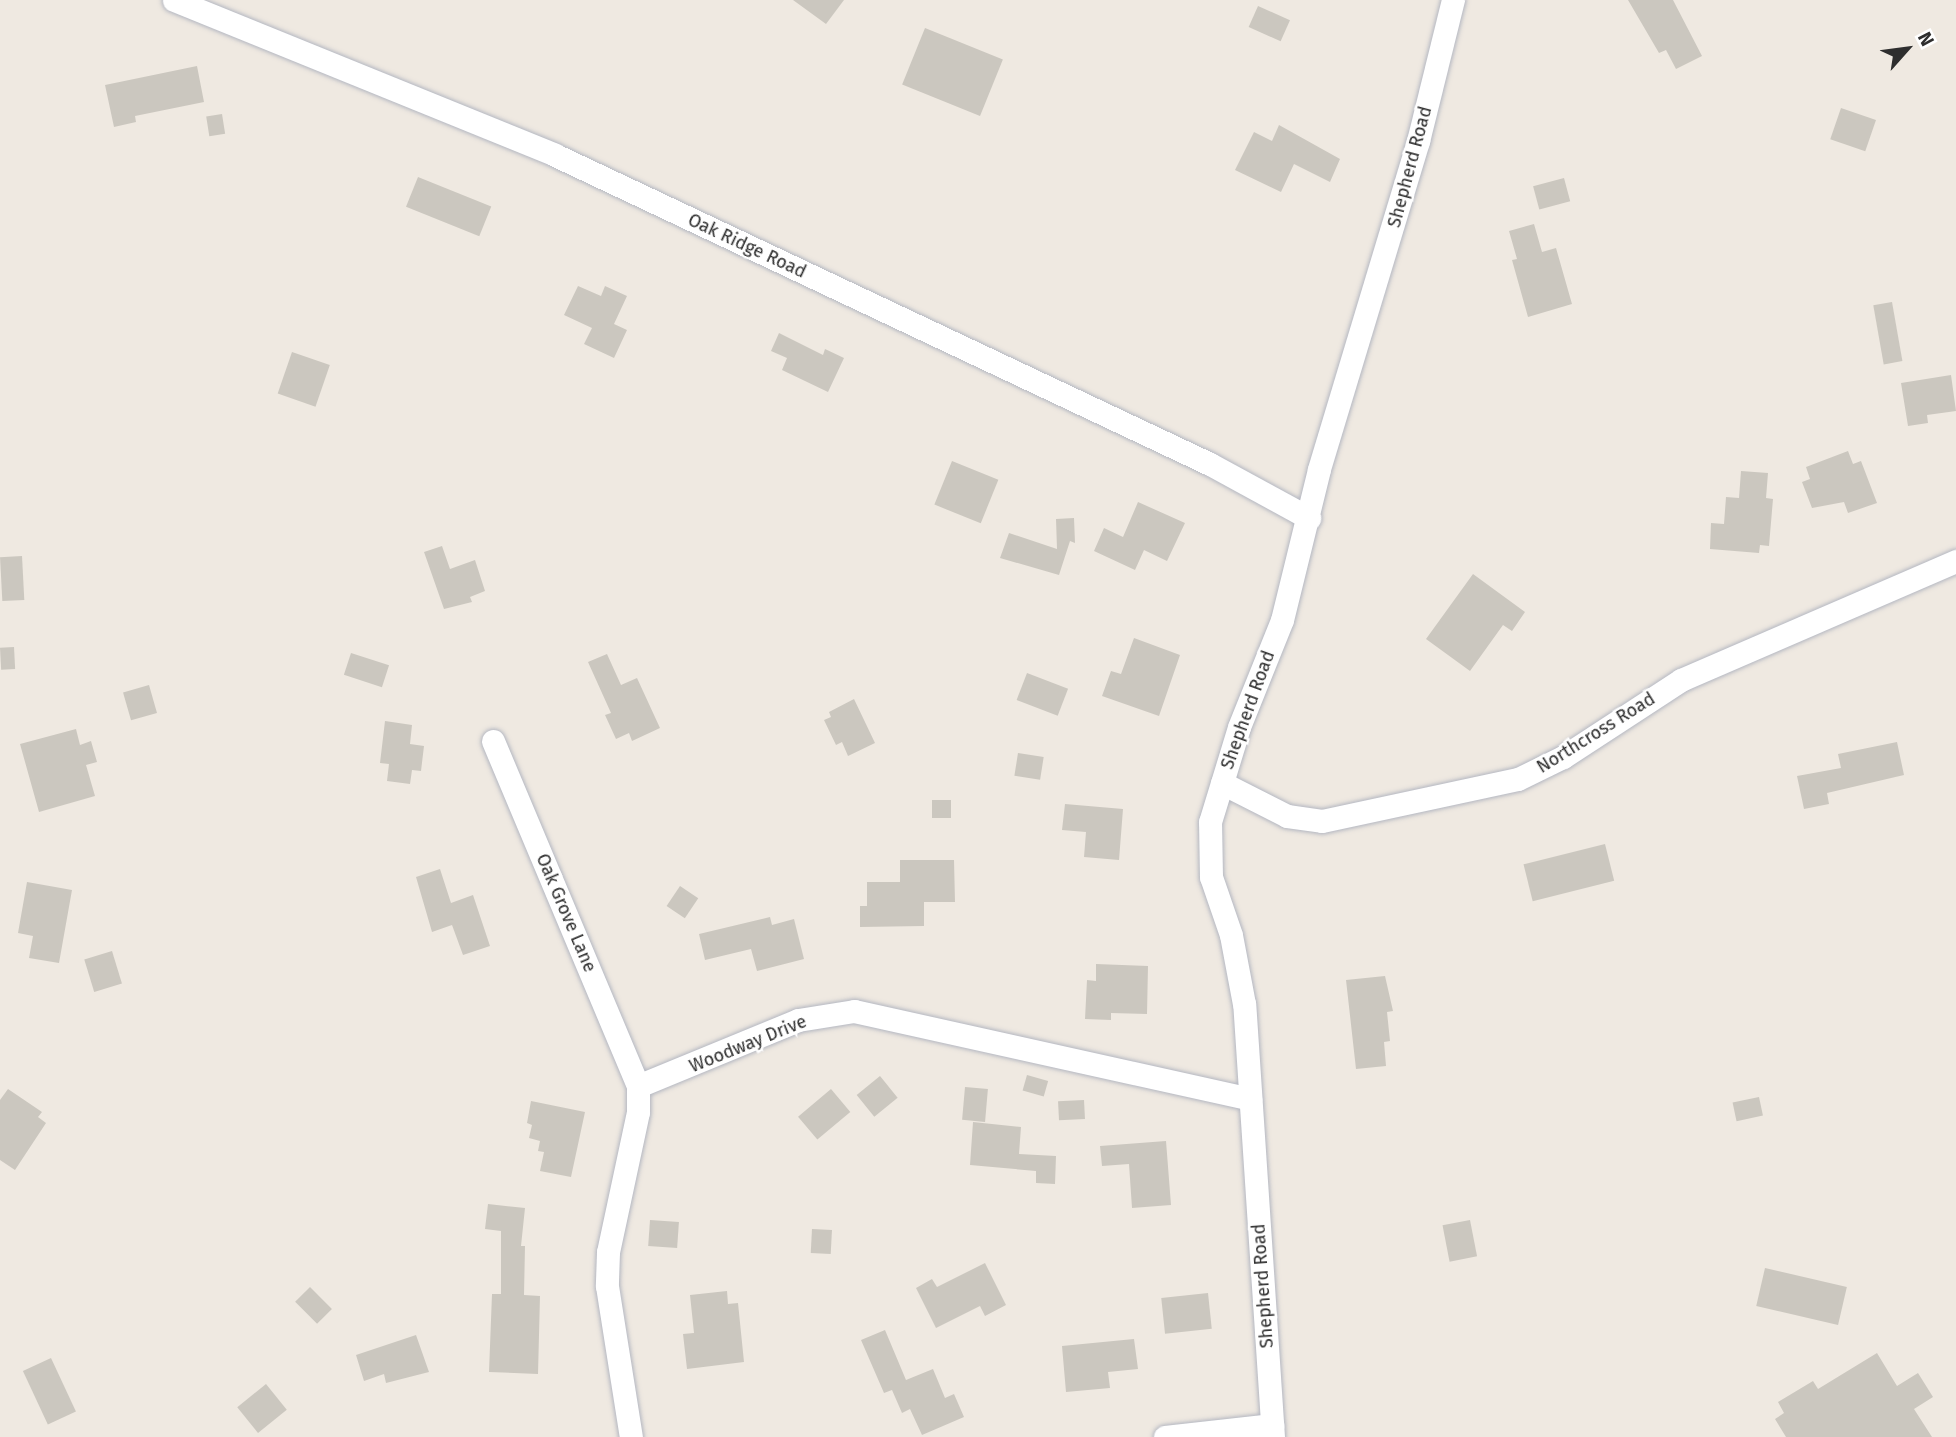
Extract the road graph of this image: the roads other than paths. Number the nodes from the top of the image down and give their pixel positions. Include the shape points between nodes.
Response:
1 (174, 0) edge
2 (1452, 0) edge
3 (1309, 518) junction
4 (1956, 561) edge
5 (494, 741) dead end
6 (1222, 783) junction
7 (638, 1086) junction
8 (1250, 1100) junction
9 (1273, 1431) edge
10 (631, 1437) edge
11 (1165, 1437) edge

1 - 3 street, Oak Ridge Road via 555,155 1210,464
2 - 3 street, Shepherd Road via 1418,141 1319,469
3 - 6 street, Shepherd Road via 1282,620
4 - 6 street, Northcross Road via 1681,680 1563,757 1518,779 1322,821 1287,816
5 - 7 street, Oak Grove Lane
6 - 8 street, Shepherd Road via 1210,822 1208,849 1211,877 1238,969
7 - 8 street, Woodway Drive via 798,1020 854,1011
7 - 10 street via 638,1112 608,1252 607,1286
8 - 9 street, Shepherd Road
9 - 11 street

